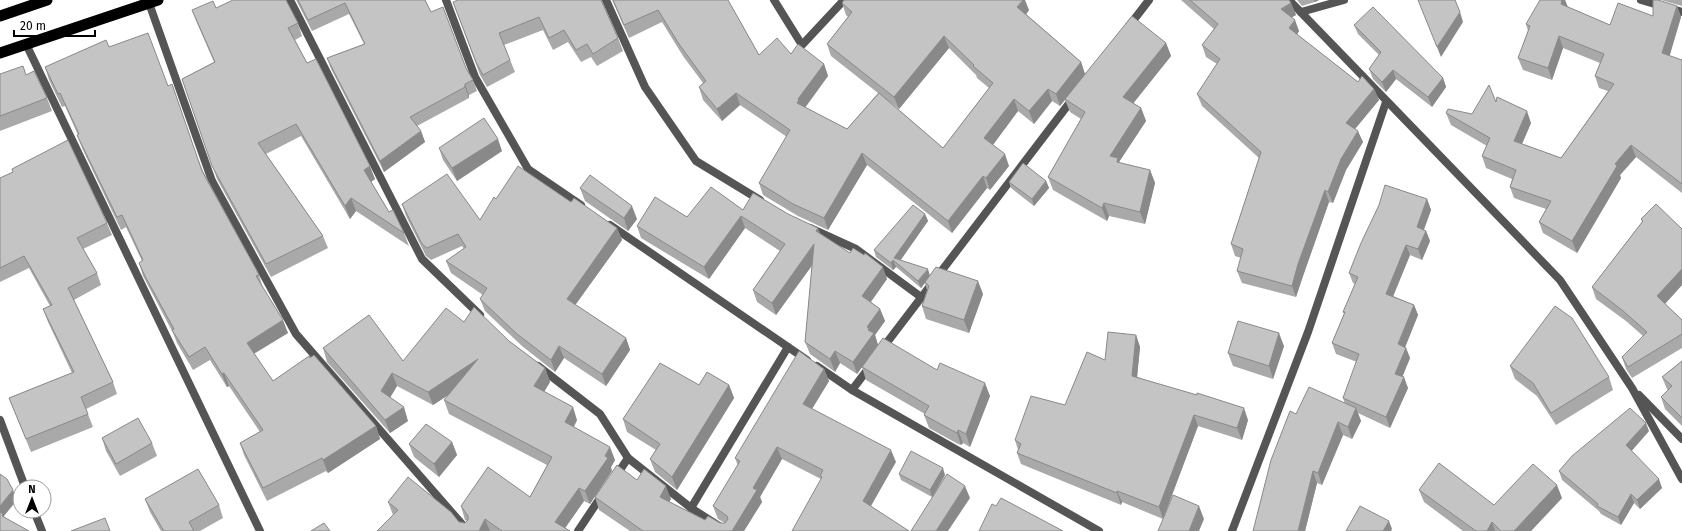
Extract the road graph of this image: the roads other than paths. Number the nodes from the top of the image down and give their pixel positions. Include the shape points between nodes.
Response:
1 (48, 0) edge
2 (290, 0) edge
3 (446, 0) edge
4 (606, 0) edge
5 (774, 0) edge
6 (844, 0) edge
7 (1149, 0) edge
8 (1289, 0) edge
9 (1344, 0) edge
10 (1641, 0) edge
11 (153, 1) edge
12 (1301, 12) junction
13 (1682, 12) edge
14 (0, 16) edge
15 (1125, 32) edge
16 (26, 44) junction
17 (0, 53) edge
18 (1081, 88) edge
19 (1386, 102) junction
20 (768, 205) edge
21 (587, 209) edge
22 (600, 218) edge
23 (802, 224) edge
24 (921, 297) junction
25 (484, 318) edge
26 (788, 347) junction
27 (530, 359) edge
28 (1632, 388) junction
29 (852, 390) junction
30 (0, 420) edge
31 (1682, 439) edge
32 (628, 458) junction
33 (22, 479) edge
34 (1682, 479) edge
35 (692, 508) junction
36 (37, 519) edge
37 (42, 531) edge
38 (260, 531) edge
39 (468, 531) edge
40 (578, 531) edge
41 (727, 531) edge
42 (1099, 531) edge
43 (1232, 531) edge

1 - 14 highway
2 - 25 street via 422,259
3 - 21 street via 475,77 528,169
4 - 20 street via 645,87 696,161
5 - 6 street via 802,45
7 - 15 street
8 - 12 street
9 - 12 street
10 - 13 street
11 - 16 highway
11 - 39 street via 212,181 296,334
12 - 19 street
16 - 17 highway
16 - 38 street
18 - 24 street
19 - 28 street via 1560,280
19 - 43 street via 1308,332
22 - 26 street
23 - 24 street via 856,249
24 - 29 street
26 - 29 street
26 - 35 street
27 - 32 street via 600,414
28 - 31 street
28 - 34 street
29 - 42 street
30 - 33 street
32 - 35 street
32 - 40 street
35 - 41 street
36 - 37 street

